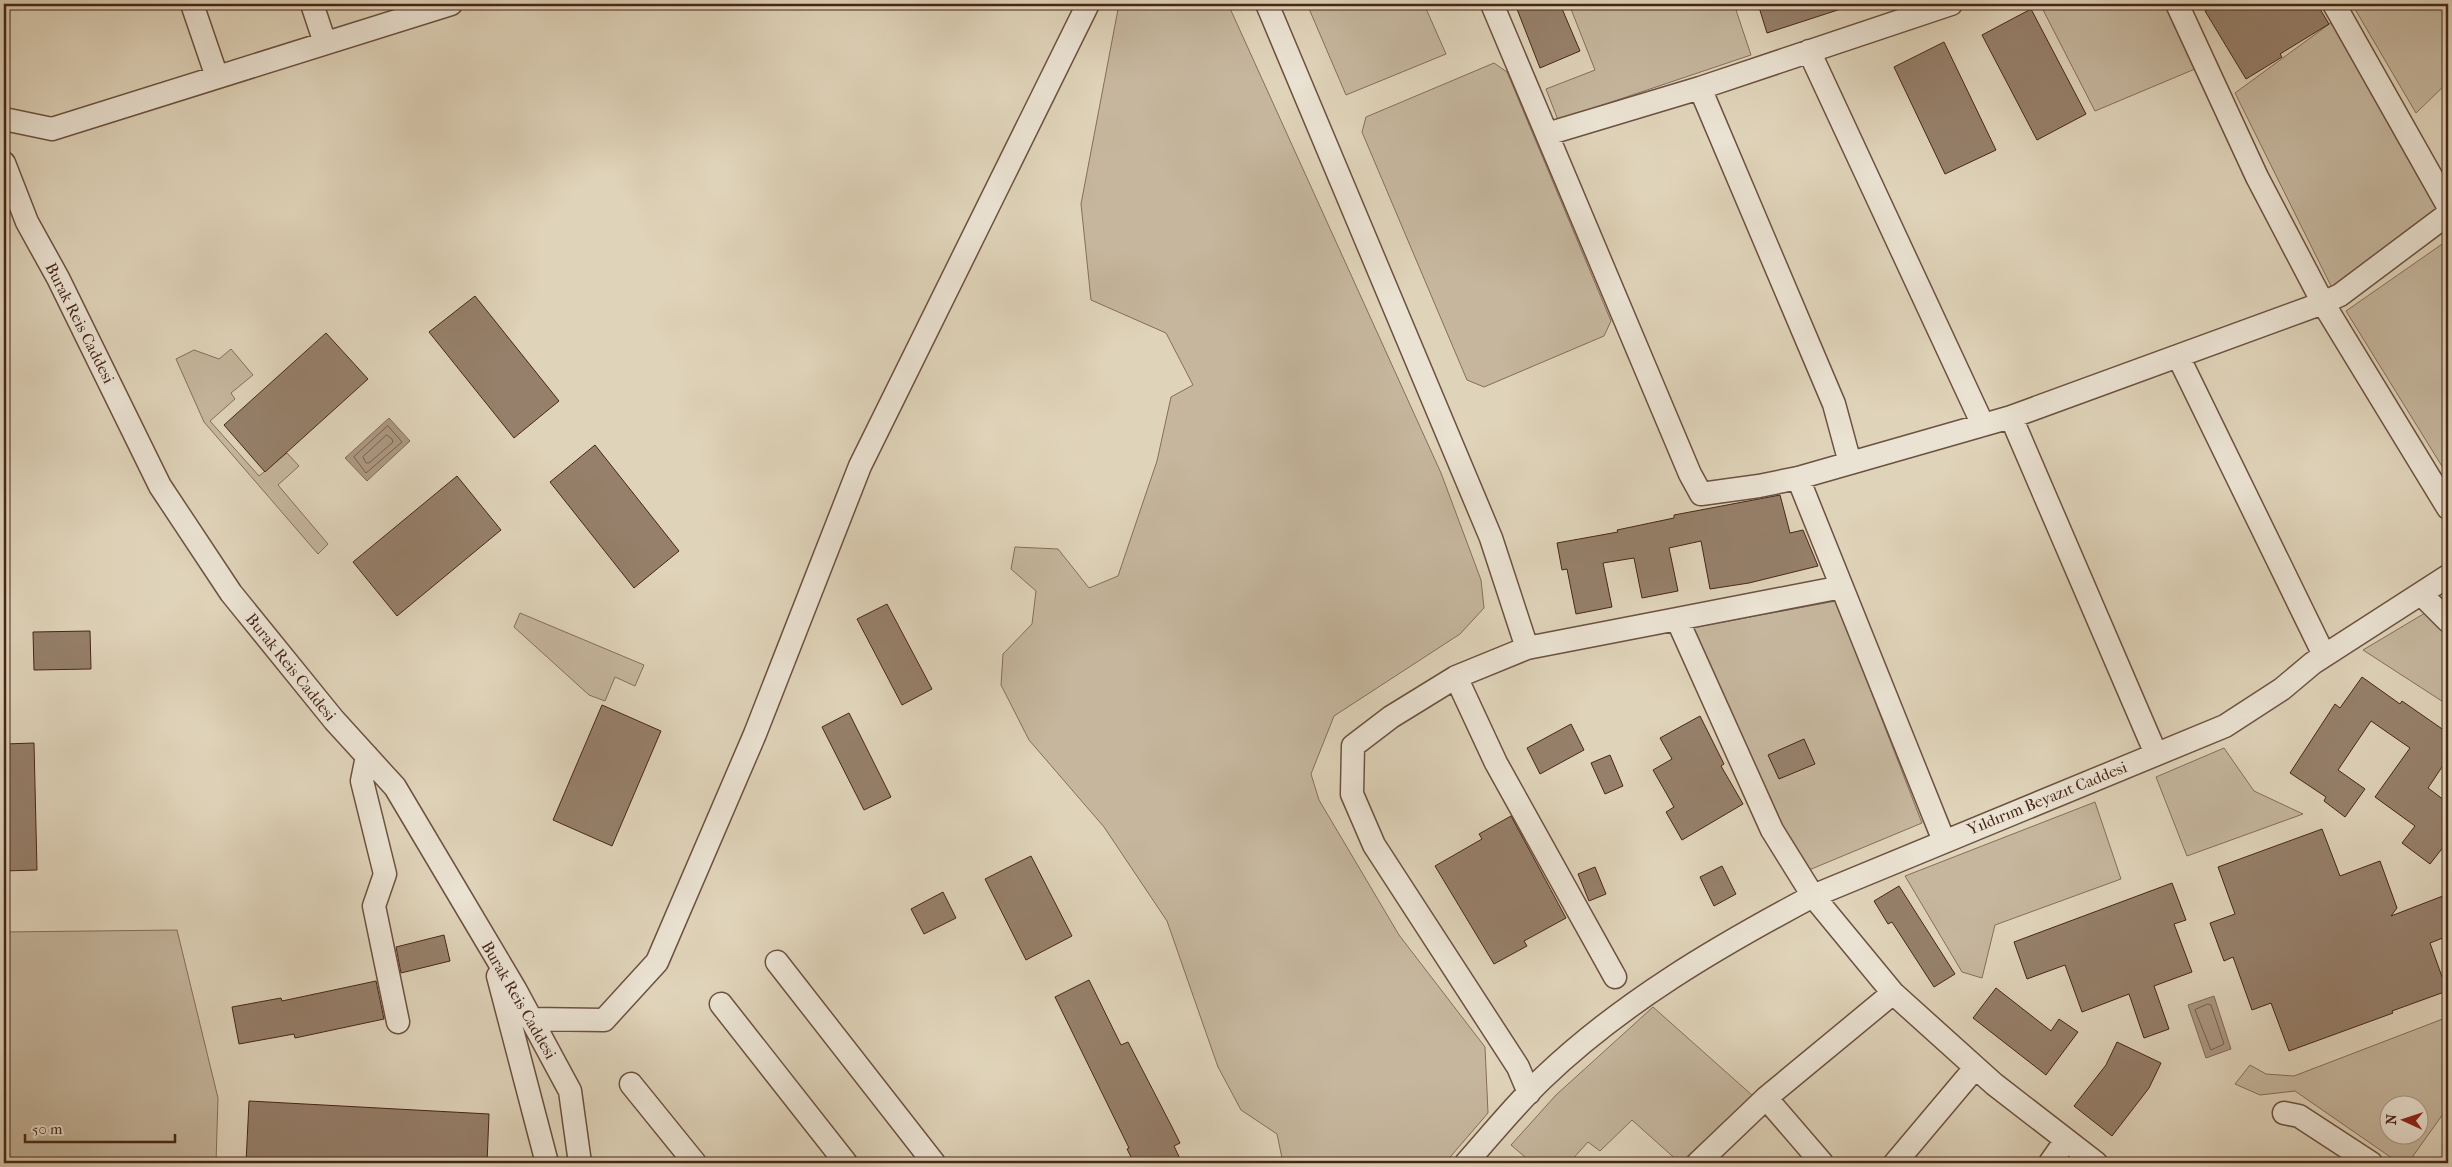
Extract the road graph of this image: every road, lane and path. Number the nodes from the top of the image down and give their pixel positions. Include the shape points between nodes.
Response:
1 (192, 4) edge
2 (312, 4) edge
3 (1088, 4) edge
4 (1267, 4) edge
5 (1492, 4) edge
6 (1951, 4) edge
7 (2177, 4) edge
8 (2334, 4) edge
9 (438, 6) edge
10 (325, 43) junction
11 (1809, 51) junction
12 (217, 77) junction
13 (1700, 88) junction
14 (4, 119) edge
15 (1547, 134) junction
16 (4, 163) edge
17 (2448, 206) edge
18 (2448, 214) edge
19 (2323, 303) junction
20 (2178, 356) junction
21 (2011, 417) junction
22 (1983, 425) junction
23 (1850, 463) junction
24 (1798, 478) junction
25 (2448, 508) edge
26 (2448, 576) edge
27 (1842, 587) junction
28 (2421, 594) junction
29 (1677, 619) junction
30 (2448, 621) edge
31 (1527, 648) junction
32 (2324, 655) junction
33 (1456, 678) junction
34 (2156, 754) junction
35 (367, 756) junction
36 (1944, 841) junction
37 (1813, 896) junction
38 (491, 949) junction
39 (777, 962) dead end
40 (1615, 977) dead end
41 (1892, 993) junction
42 (721, 1004) dead end
43 (531, 1019) junction
44 (398, 1022) dead end
45 (1976, 1068) junction
46 (631, 1084) dead end
47 (1529, 1094) junction
48 (1766, 1098) junction
49 (2284, 1113) dead end
50 (2066, 1140) junction
51 (2365, 1161) edge
52 (547, 1163) edge
53 (580, 1163) edge
54 (695, 1163) edge
55 (846, 1163) edge
56 (934, 1163) edge
57 (1466, 1163) edge
58 (1698, 1163) edge
59 (1822, 1163) edge
60 (1895, 1163) edge
61 (2050, 1163) edge
62 (2096, 1163) edge

1 - 12 street
2 - 10 street
3 - 43 street via 860,466 756,734 657,962 604,1020
4 - 31 street via 1491,538
5 - 15 street
6 - 11 street
7 - 19 street via 2257,177
8 - 17 street
9 - 10 street
10 - 12 street
11 - 13 street
11 - 22 street
12 - 14 street via 52,129
13 - 15 street
13 - 23 street via 1834,404
15 - 24 street via 1701,494
16 - 35 street, Burak Reis Caddesi via 27,222 160,486 232,593
18 - 19 street via 2340,295
19 - 20 street
19 - 25 street
20 - 21 street
20 - 32 street
21 - 22 street
21 - 34 street
22 - 23 street
23 - 24 street
24 - 27 street
26 - 28 street, Yıldırım Beyazıt Caddesi
27 - 29 street
27 - 36 street
28 - 30 street
28 - 32 street, Yıldırım Beyazıt Caddesi
29 - 31 street
29 - 37 street via 1772,830
31 - 33 street
32 - 34 street, Yıldırım Beyazıt Caddesi via 2282,689 2225,726
33 - 40 street via 1496,763
33 - 47 street via 1391,717 1354,746 1352,794 1374,845 1518,1067
34 - 36 street, Yıldırım Beyazıt Caddesi
35 - 38 street, Burak Reis Caddesi via 395,787
35 - 44 street via 362,781 384,874 374,906
36 - 37 street, Yıldırım Beyazıt Caddesi
37 - 41 street
37 - 47 street, Yıldırım Beyazıt Caddesi via 1748,930 1635,1002 1542,1079
38 - 43 street, Burak Reis Caddesi
38 - 52 street
39 - 56 street
41 - 45 street
41 - 48 street
42 - 55 street
43 - 53 street, Burak Reis Caddesi via 570,1091
45 - 50 street
45 - 60 street
46 - 54 street
47 - 57 street, Yıldırım Beyazıt Caddesi
48 - 58 street
48 - 59 street
49 - 51 street via 2299,1116
50 - 61 street
50 - 62 street

